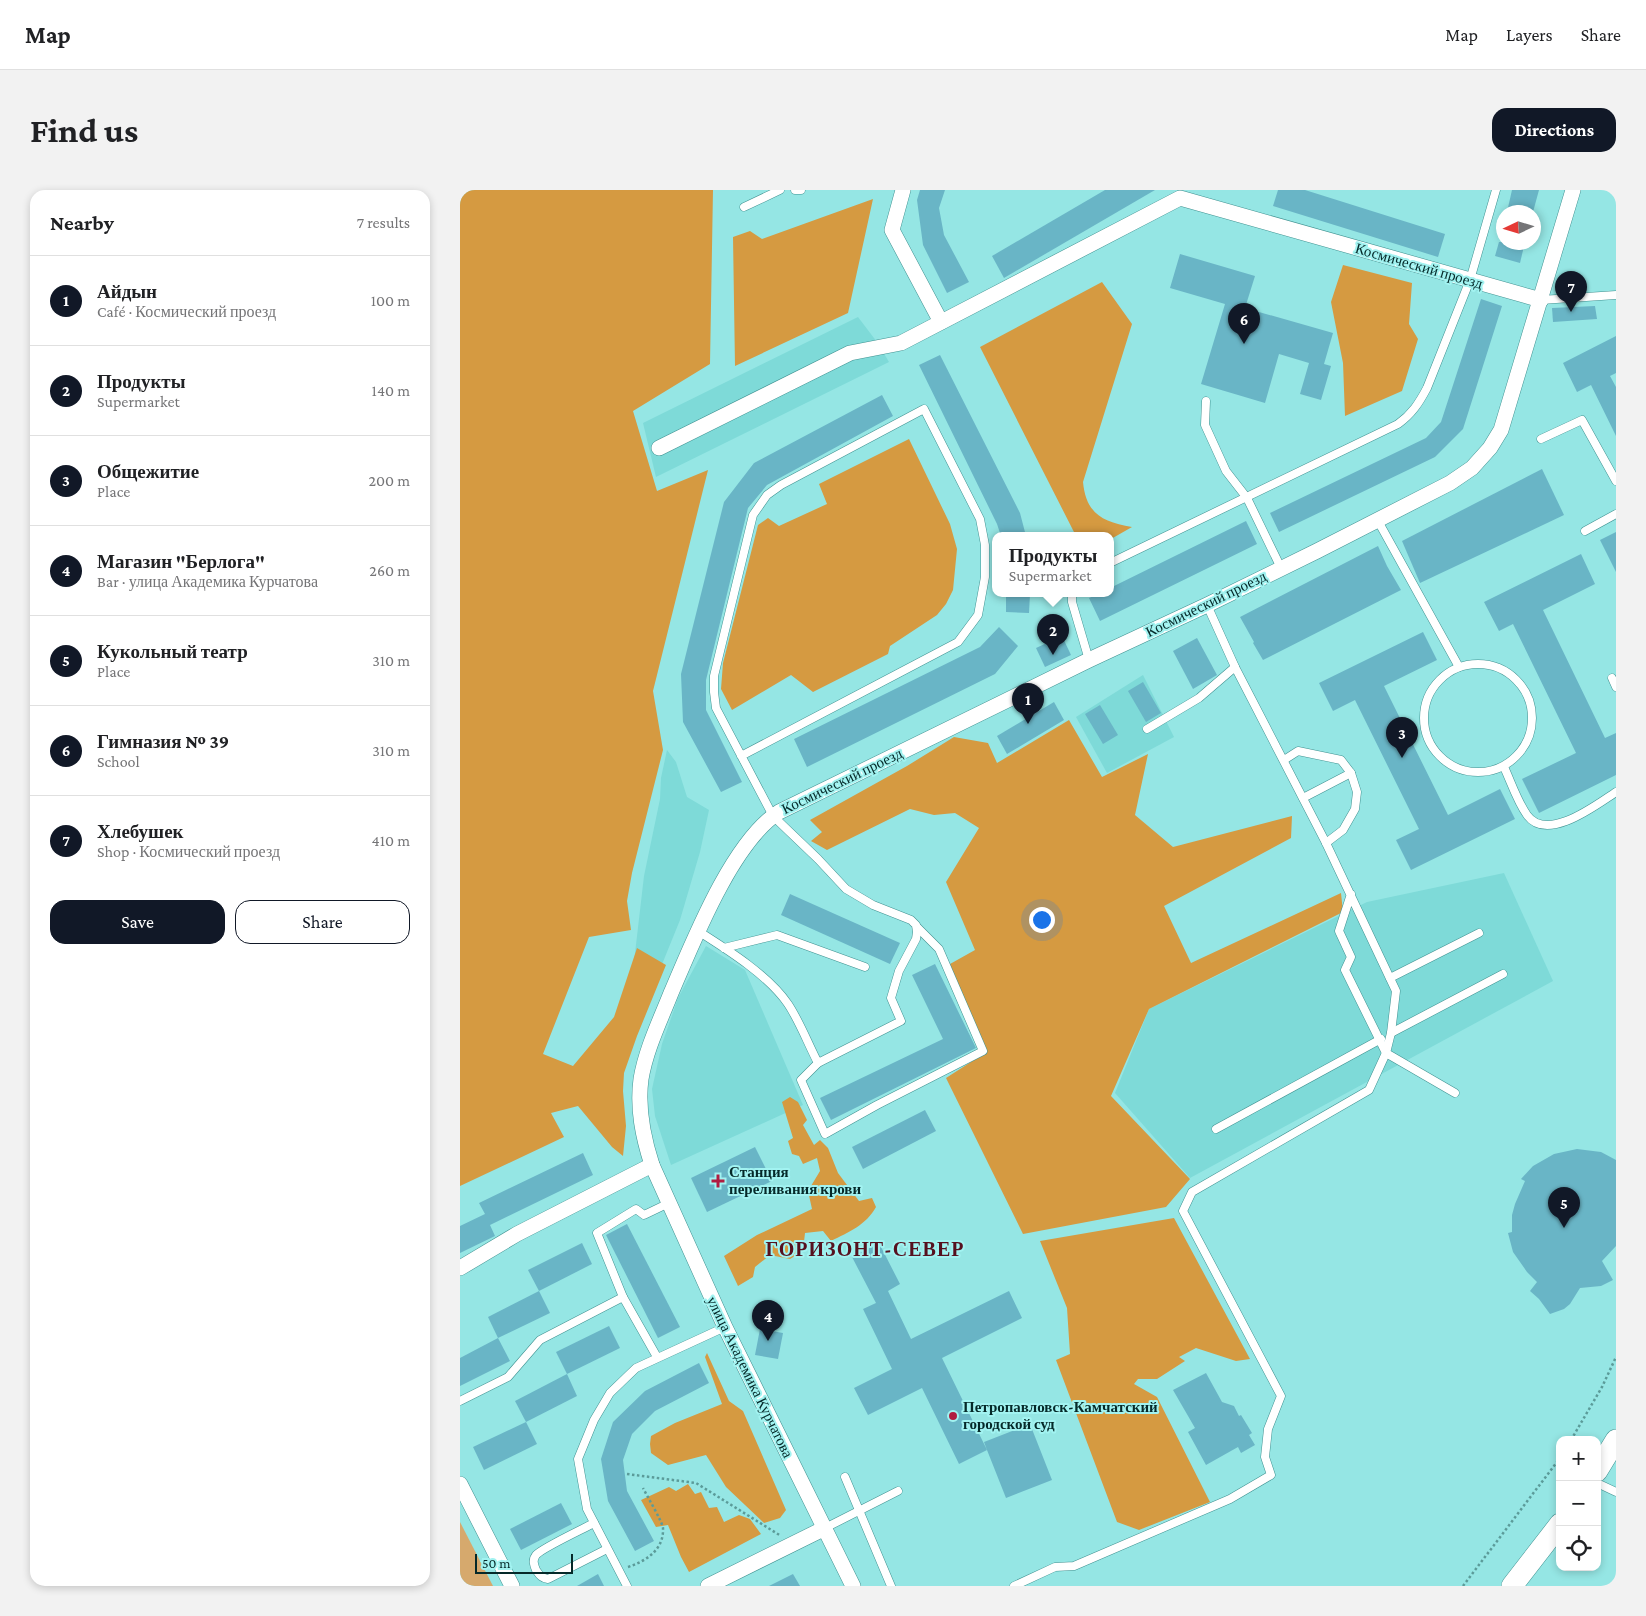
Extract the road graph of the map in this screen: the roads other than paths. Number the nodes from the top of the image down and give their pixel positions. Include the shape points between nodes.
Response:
1 (780, 190) edge
2 (795, 190) edge
3 (801, 190) edge
4 (903, 190) edge
5 (1496, 190) edge
6 (1574, 190) edge
7 (744, 207) dead end
8 (1470, 280) junction
9 (1616, 295) edge
10 (1541, 300) junction
11 (942, 322) junction
12 (1206, 402) dead end
13 (1541, 439) dead end
14 (658, 448) dead end
15 (1616, 481) edge
16 (1247, 498) junction
17 (1616, 514) edge
18 (1378, 521) junction
19 (1585, 531) dead end
20 (1114, 561) edge
21 (1281, 568) junction
22 (1072, 597) edge
23 (1206, 605) junction
24 (1089, 660) junction
25 (1235, 667) junction
26 (1458, 667) junction
27 (1612, 678) dead end
28 (1616, 687) edge
29 (1147, 729) dead end
30 (740, 756) junction
31 (1284, 760) junction
32 (1504, 767) junction
33 (1351, 773) junction
34 (1616, 792) edge
35 (1303, 798) junction
36 (773, 816) junction
37 (1326, 843) junction
38 (1351, 894) junction
39 (917, 927) junction
40 (698, 931) junction
41 (1479, 933) dead end
42 (724, 948) junction
43 (865, 968) dead end
44 (1503, 974) dead end
45 (1390, 978) junction
46 (1391, 1033) junction
47 (1381, 1039) junction
48 (1386, 1052) junction
49 (818, 1063) junction
50 (1455, 1093) dead end
51 (1216, 1129) dead end
52 (652, 1165) junction
53 (669, 1203) junction
54 (460, 1268) edge
55 (623, 1297) junction
56 (725, 1327) junction
57 (657, 1357) junction
58 (460, 1401) edge
59 (1616, 1440) edge
60 (1601, 1464) edge
61 (845, 1476) dead end
62 (460, 1484) edge
63 (1601, 1485) edge
64 (898, 1491) dead end
65 (1616, 1492) edge
66 (860, 1511) junction
67 (594, 1523) junction
68 (1558, 1526) edge
69 (824, 1529) junction
70 (607, 1550) junction
71 (512, 1586) edge
72 (627, 1586) edge
73 (708, 1586) edge
74 (853, 1586) edge
75 (891, 1586) edge
76 (1014, 1586) edge
77 (1512, 1586) edge

1 - 7 lane
2 - 3 lane
4 - 11 street via 892,230
5 - 8 lane
6 - 10 street, Космический проезд
8 - 10 street, Космический проезд
8 - 11 street, Космический проезд via 1180,198
8 - 16 lane via 1427,388 1409,415 1398,424
9 - 10 lane
10 - 18 street, Космический проезд via 1501,430 1490,448 1472,468 1450,483
11 - 14 street, Космический проезд via 901,343 850,353
12 - 16 lane via 1205,425 1226,470
13 - 15 lane via 1582,420
16 - 20 lane
16 - 21 lane
17 - 19 lane
18 - 21 street, Космический проезд
18 - 26 lane
21 - 23 street, Космический проезд
22 - 24 lane
23 - 24 street, Космический проезд
23 - 25 lane
24 - 36 street, Космический проезд
25 - 29 lane via 1199,698
25 - 31 lane
26 - 32 lane via 1494,666 1511,674 1524,688 1531,704 1533,723 1518,756
26 - 32 lane via 1443,676 1428,698 1424,724 1428,741 1438,756 1452,767 1469,772 1487,772
27 - 28 lane
30 - 30 lane via 716,708 714,676 754,515 767,495 781,485 924,409 980,519 986,545 985,577 978,615 958,642
30 - 36 lane
31 - 33 lane via 1298,751 1318,754 1341,760
31 - 35 lane
32 - 34 lane via 1527,815 1541,825 1565,822
33 - 35 lane
33 - 37 lane via 1357,792 1355,809 1343,830
35 - 37 lane
36 - 39 lane via 846,889 873,905 911,920
36 - 40 street, улица Академика Курчатова via 736,860
37 - 38 lane
38 - 45 lane
38 - 47 lane via 1339,931 1351,957 1346,970
39 - 49 lane via 916,939 899,971 891,998 901,1021
39 - 49 lane via 939,949 983,1051 825,1134 801,1080
40 - 42 lane
40 - 52 street, улица Академика Курчатова via 655,1031 643,1070 640,1113
41 - 45 lane
42 - 43 lane via 777,936
42 - 49 lane via 774,986 789,1006
44 - 46 lane
45 - 46 lane via 1396,991
46 - 48 lane
47 - 48 lane
47 - 51 lane
48 - 50 lane
48 - 76 lane via 1369,1090 1192,1192 1183,1211 1281,1396 1268,1429 1265,1457 1271,1475 1230,1499 1074,1566 1055,1567
52 - 53 street, улица Академика Курчатова
52 - 54 street via 517,1234
53 - 55 lane via 644,1215 636,1209 597,1233
53 - 56 street, улица Академика Курчатова
55 - 57 lane
55 - 58 lane via 540,1340 508,1377
56 - 57 lane
56 - 69 street, улица Академика Курчатова
57 - 67 lane via 636,1368 610,1393 594,1420 578,1459 587,1509
59 - 60 main road
61 - 66 lane
62 - 71 street
63 - 65 lane
64 - 66 lane
66 - 69 lane
66 - 75 lane
67 - 70 lane
67 - 70 lane via 540,1551 534,1565 539,1575 548,1578
68 - 77 main road
69 - 73 street
69 - 74 street, улица Академика Курчатова
70 - 72 lane

